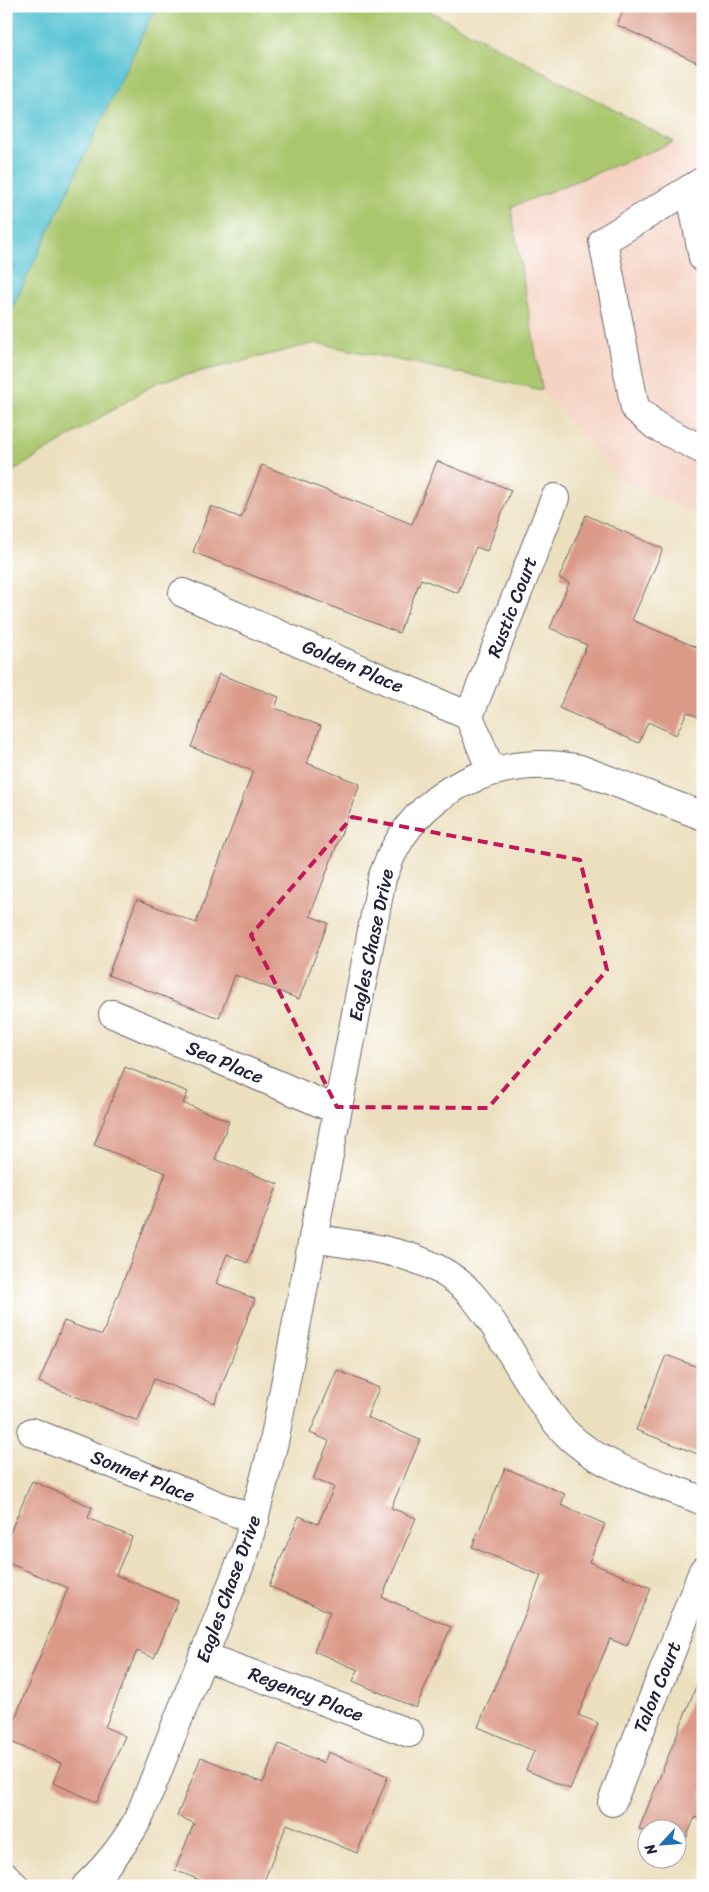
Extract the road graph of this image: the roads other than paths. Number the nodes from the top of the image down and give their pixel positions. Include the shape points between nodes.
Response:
1 (696, 185) edge
2 (703, 258) edge
3 (703, 450) edge
4 (555, 498) dead end
5 (183, 594) dead end
6 (469, 716) junction
7 (491, 771) junction
8 (703, 816) edge
9 (113, 1014) dead end
10 (337, 1110) junction
11 (313, 1238) junction
12 (32, 1432) dead end
13 (703, 1501) edge
14 (255, 1520) junction
15 (703, 1571) edge
16 (203, 1656) junction
17 (409, 1733) dead end
18 (612, 1802) dead end
19 (6, 1877) edge
20 (15, 1886) edge
21 (86, 1886) edge

1 - 2 street
1 - 3 street via 603,241 635,408 656,426
4 - 6 street, Rustic Court
5 - 6 street, Golden Place
6 - 7 street
7 - 8 street, Eagles Chase Drive via 528,764 563,765
7 - 10 street, Eagles Chase Drive via 442,795 415,820 395,849 382,878
9 - 10 street, Sea Place
10 - 11 street, Eagles Chase Drive
11 - 13 street via 399,1253 430,1264 456,1280 475,1298 554,1419 576,1442 601,1460
11 - 14 street, Eagles Chase Drive via 274,1442
12 - 14 street, Sonnet Place
14 - 16 street, Eagles Chase Drive
15 - 18 street, Talon Court
16 - 17 street, Regency Place
16 - 21 street, Eagles Chase Drive via 132,1832 109,1864
19 - 20 street

